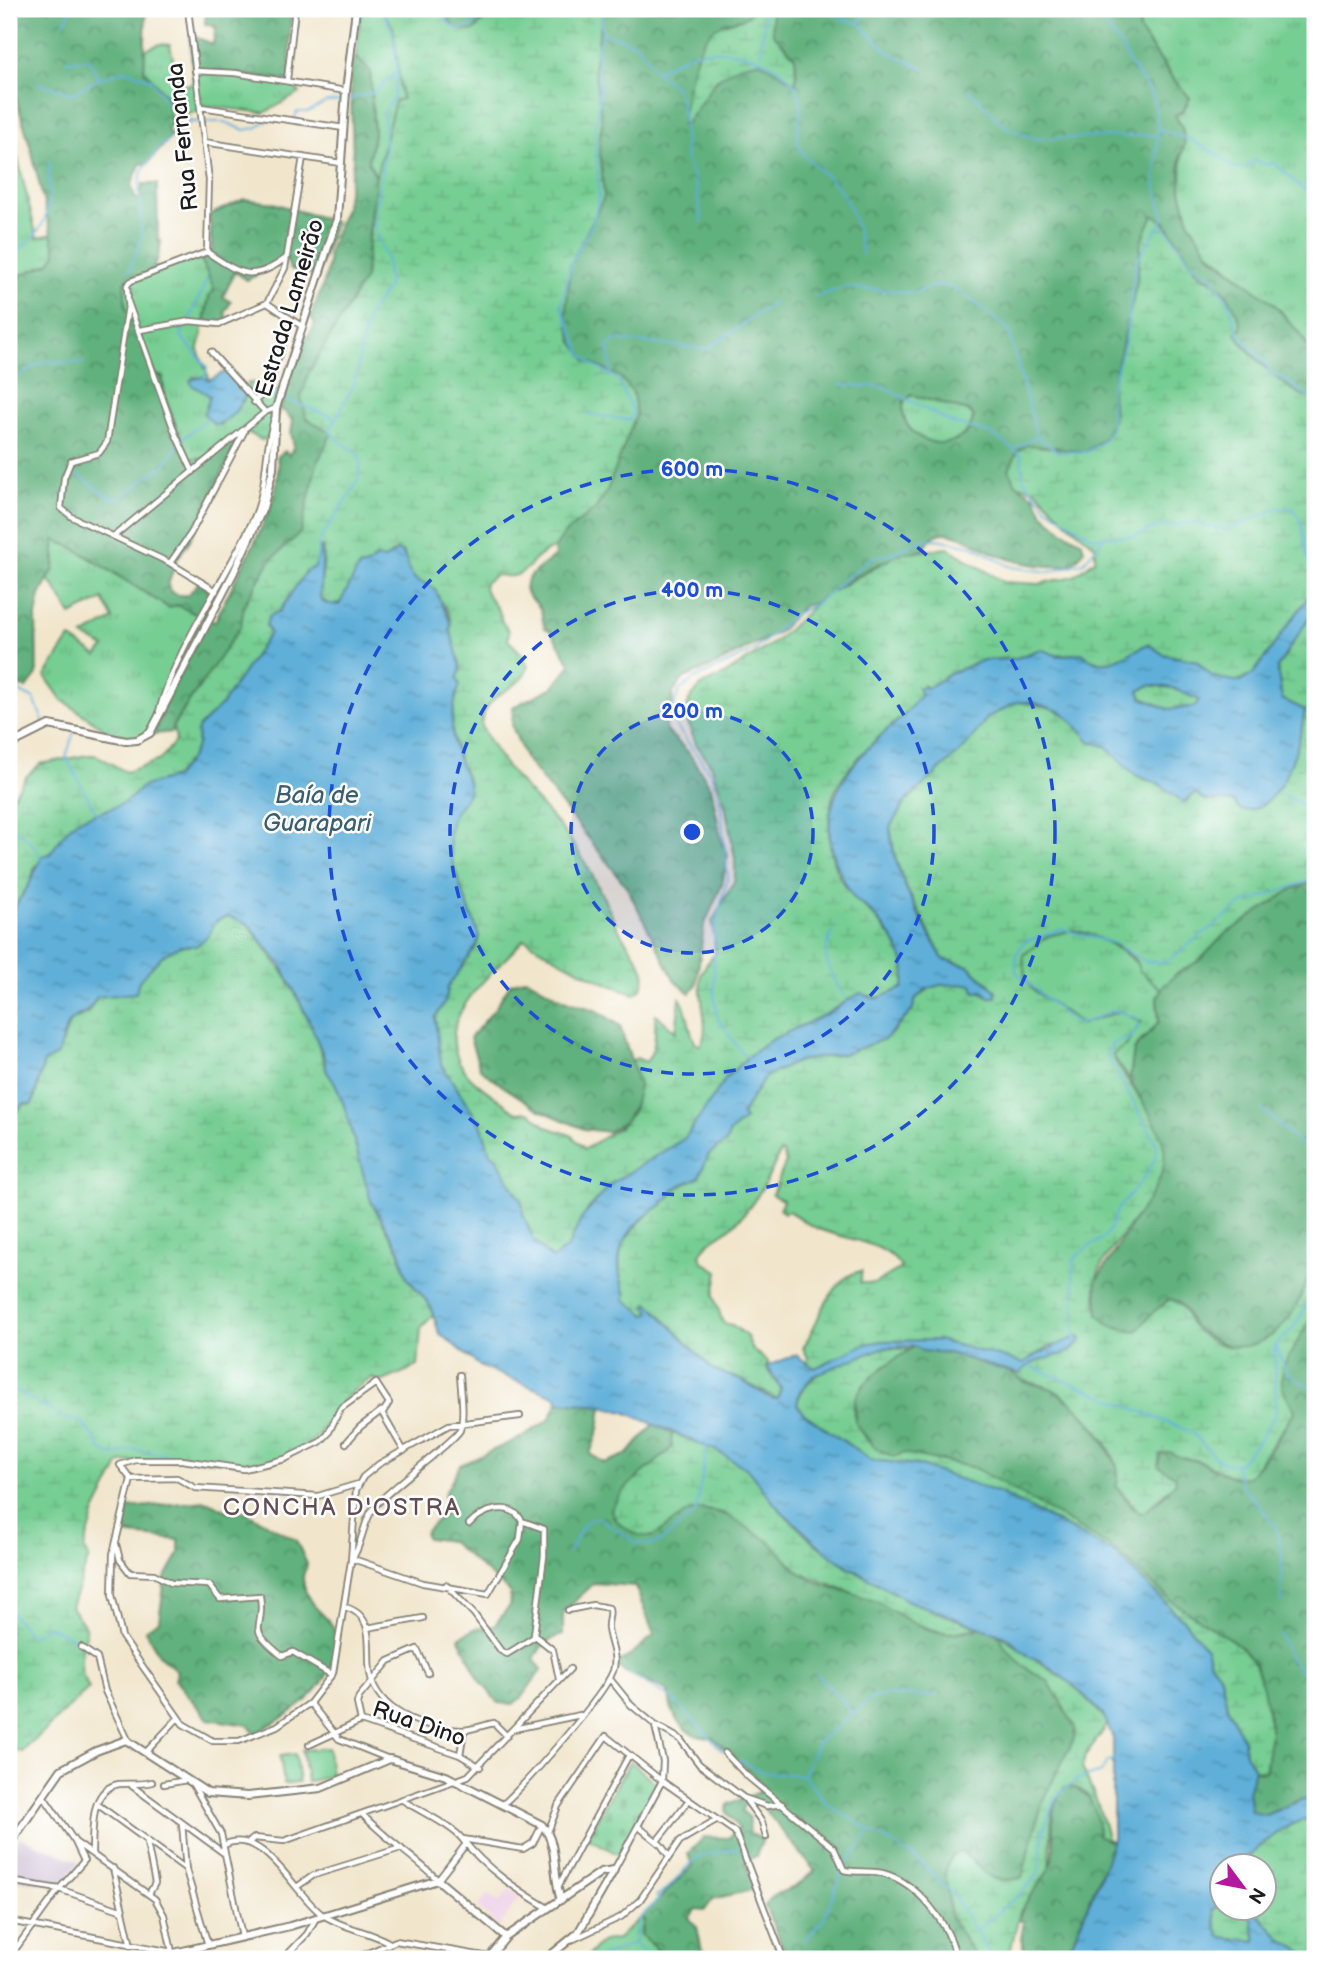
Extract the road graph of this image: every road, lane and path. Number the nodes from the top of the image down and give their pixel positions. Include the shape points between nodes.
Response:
1 (188, 9) edge
2 (295, 9) edge
3 (356, 9) edge
4 (195, 71) junction
5 (287, 80) junction
6 (346, 90) junction
7 (201, 107) junction
8 (345, 128) junction
9 (204, 142) junction
10 (303, 158) junction
11 (342, 163) junction
12 (207, 252) junction
13 (287, 258) junction
14 (128, 302) junction
15 (267, 303) junction
16 (291, 319) junction
17 (303, 328) junction
18 (140, 330) junction
19 (211, 352) dead end
20 (254, 402) junction
21 (276, 410) junction
22 (265, 412) junction
23 (246, 428) junction
24 (193, 472) junction
25 (114, 536) junction
26 (170, 564) junction
27 (216, 591) junction
28 (158, 722) junction
29 (9, 745) edge
30 (460, 1375) dead end
31 (383, 1412) junction
32 (520, 1416) dead end
33 (461, 1422) junction
34 (346, 1443) dead end
35 (404, 1451) junction
36 (131, 1479) junction
37 (359, 1483) junction
38 (522, 1521) junction
39 (468, 1524) dead end
40 (115, 1540) junction
41 (352, 1560) junction
42 (445, 1585) junction
43 (345, 1607) junction
44 (568, 1610) dead end
45 (423, 1618) dead end
46 (367, 1628) junction
47 (534, 1637) junction
48 (81, 1647) dead end
49 (570, 1669) dead end
50 (428, 1673) dead end
51 (332, 1675) junction
52 (610, 1679) junction
53 (559, 1680) junction
54 (373, 1682) junction
55 (310, 1703) junction
56 (582, 1715) junction
57 (178, 1718) junction
58 (361, 1721) junction
59 (654, 1726) junction
60 (513, 1729) junction
61 (464, 1730) junction
62 (332, 1734) junction
63 (508, 1736) junction
64 (129, 1741) junction
65 (309, 1745) dead end
66 (147, 1751) junction
67 (725, 1753) dead end
68 (460, 1755) junction
69 (629, 1755) junction
70 (390, 1759) junction
71 (480, 1767) junction
72 (190, 1781) junction
73 (152, 1782) dead end
74 (458, 1782) junction
75 (662, 1782) junction
76 (164, 1784) dead end
77 (132, 1786) junction
78 (44, 1797) junction
79 (744, 1798) junction
80 (403, 1800) junction
81 (688, 1800) junction
82 (96, 1804) junction
83 (782, 1804) junction
84 (502, 1805) junction
85 (363, 1815) junction
86 (716, 1820) junction
87 (182, 1823) junction
88 (542, 1825) junction
89 (639, 1827) junction
90 (548, 1832) junction
91 (766, 1837) dead end
92 (464, 1841) junction
93 (657, 1841) junction
94 (75, 1842) junction
95 (147, 1842) junction
96 (249, 1842) junction
97 (9, 1845) edge
98 (224, 1845) junction
99 (401, 1848) junction
100 (92, 1852) junction
101 (226, 1855) junction
102 (668, 1855) junction
103 (113, 1868) junction
104 (186, 1870) junction
105 (614, 1870) junction
106 (438, 1880) junction
107 (9, 1881) edge
108 (298, 1886) junction
109 (59, 1889) junction
110 (557, 1889) junction
111 (149, 1894) junction
112 (561, 1900) junction
113 (548, 1908) junction
114 (123, 1911) junction
115 (322, 1914) junction
116 (315, 1920) junction
117 (9, 1921) edge
118 (33, 1926) junction
119 (242, 1937) junction
120 (506, 1937) junction
121 (569, 1940) junction
122 (388, 1942) junction
123 (208, 1945) junction
124 (131, 1946) junction
125 (175, 1951) junction
126 (781, 1952) dead end
127 (9, 1958) edge
128 (489, 1958) edge
129 (148, 1959) edge
130 (201, 1959) edge
131 (283, 1959) edge
132 (354, 1959) edge
133 (545, 1959) edge
134 (957, 1959) edge

1 - 4 street, Rua Fernanda
2 - 5 street
3 - 6 street, Estrada Lameirão
4 - 5 street
4 - 7 street, Rua Fernanda
5 - 6 street
6 - 8 street, Estrada Lameirão
7 - 8 street
7 - 9 street, Rua Fernanda
8 - 11 street, Estrada Lameirão
9 - 10 street
9 - 12 street, Rua Fernanda via 209,185
10 - 11 street
10 - 13 street
11 - 17 street, Estrada Lameirão via 337,219
12 - 13 street via 250,276
12 - 14 street via 131,281
13 - 15 street
14 - 18 street
14 - 25 street via 107,442 99,453 71,461 61,490 63,512
15 - 16 street
15 - 18 street via 219,324 190,321
16 - 17 street
16 - 20 street via 268,389
17 - 21 street, Estrada Lameirão
18 - 24 street
19 - 20 street
20 - 22 street
21 - 22 street
21 - 27 street via 261,499
21 - 28 street, Estrada Lameirão via 270,491
22 - 23 street
23 - 24 street
23 - 26 street
24 - 25 street
25 - 26 street
26 - 27 street
27 - 28 street via 162,701
28 - 29 street via 150,733 126,741 49,724
30 - 33 street
31 - 34 street
31 - 35 street
31 - 36 street via 389,1403 376,1383 340,1409 320,1443 285,1459 244,1469 182,1460 136,1460 120,1465
32 - 33 street
33 - 35 street
33 - 41 street via 456,1437 377,1504 363,1526
35 - 37 street via 376,1466
36 - 37 street via 177,1478 195,1488 318,1496
36 - 40 street
37 - 41 street
38 - 39 street via 503,1509 484,1512
38 - 42 street via 520,1539 489,1593
38 - 47 street via 544,1530
40 - 51 street via 120,1560 130,1573 154,1574 171,1583 209,1585 220,1600 260,1596 260,1635 282,1656 293,1652
40 - 57 street via 112,1595 121,1637
41 - 42 street via 423,1583
41 - 43 street
42 - 47 street via 507,1654
43 - 46 street via 359,1614
43 - 51 street
44 - 52 street via 593,1605 610,1609 608,1629 616,1658
45 - 46 street
46 - 54 street
47 - 53 street via 553,1650
48 - 64 street via 97,1658 105,1691
49 - 53 street
50 - 54 street via 415,1648 389,1661
51 - 55 street
52 - 56 street
52 - 59 street
53 - 60 street
54 - 58 street via 357,1703
54 - 61 street via 390,1706 403,1714 422,1724
55 - 57 street via 277,1726 239,1741 213,1741
55 - 62 street
56 - 60 street
56 - 84 street via 526,1784
57 - 66 street
58 - 62 street, Rua Dino
58 - 68 street, Rua Dino
59 - 75 street via 663,1761
59 - 79 street via 680,1739 699,1764
60 - 63 street
61 - 63 street via 494,1723
61 - 68 street
62 - 65 street, Rua Dino
62 - 70 street
63 - 71 street
64 - 66 street
64 - 78 street via 70,1763
66 - 72 street
67 - 83 street
68 - 71 street, Rua Dino
69 - 75 street
69 - 90 street via 606,1736 558,1806
69 - 110 street
70 - 72 street via 321,1788 283,1795 215,1796
70 - 74 street
71 - 74 street
72 - 76 street
72 - 98 street
73 - 77 street
74 - 80 street
74 - 84 street
75 - 81 street
75 - 89 street
77 - 82 street via 107,1789
77 - 87 street
78 - 94 street
78 - 97 street
79 - 83 street via 767,1807
79 - 91 street via 762,1822
80 - 85 street
80 - 92 street
81 - 86 street
81 - 93 street
82 - 95 street
82 - 100 street
83 - 134 street via 834,1849 844,1870 880,1873 924,1897
84 - 88 street
85 - 96 street via 284,1841 254,1838
85 - 99 street
86 - 102 street via 690,1834
86 - 126 street via 736,1832
87 - 101 street
87 - 104 street
88 - 90 street
88 - 92 street via 533,1843 523,1849
89 - 93 street
89 - 105 street
90 - 110 street
92 - 106 street
92 - 113 street via 515,1888
93 - 102 street
94 - 100 street
94 - 109 street via 84,1861
95 - 104 street
95 - 111 street via 155,1884
96 - 98 street
96 - 108 street
98 - 101 street
99 - 106 street
99 - 108 street via 314,1875
100 - 103 street
101 - 119 street
102 - 121 street via 640,1900 621,1917
103 - 111 street
103 - 114 street
104 - 123 street
105 - 112 street via 601,1872
105 - 121 street via 587,1920
106 - 115 street
106 - 120 street
107 - 109 street
108 - 115 street
109 - 114 street
109 - 118 street
110 - 112 street
111 - 125 street via 164,1915
112 - 113 street
113 - 120 street
114 - 124 street
115 - 116 street
115 - 122 street
116 - 119 street
116 - 131 street
117 - 118 street
118 - 124 street
118 - 127 street
119 - 123 street
120 - 128 street
121 - 133 street
122 - 128 street via 411,1941
122 - 132 street
123 - 125 street
124 - 125 street
125 - 129 street
125 - 130 street

